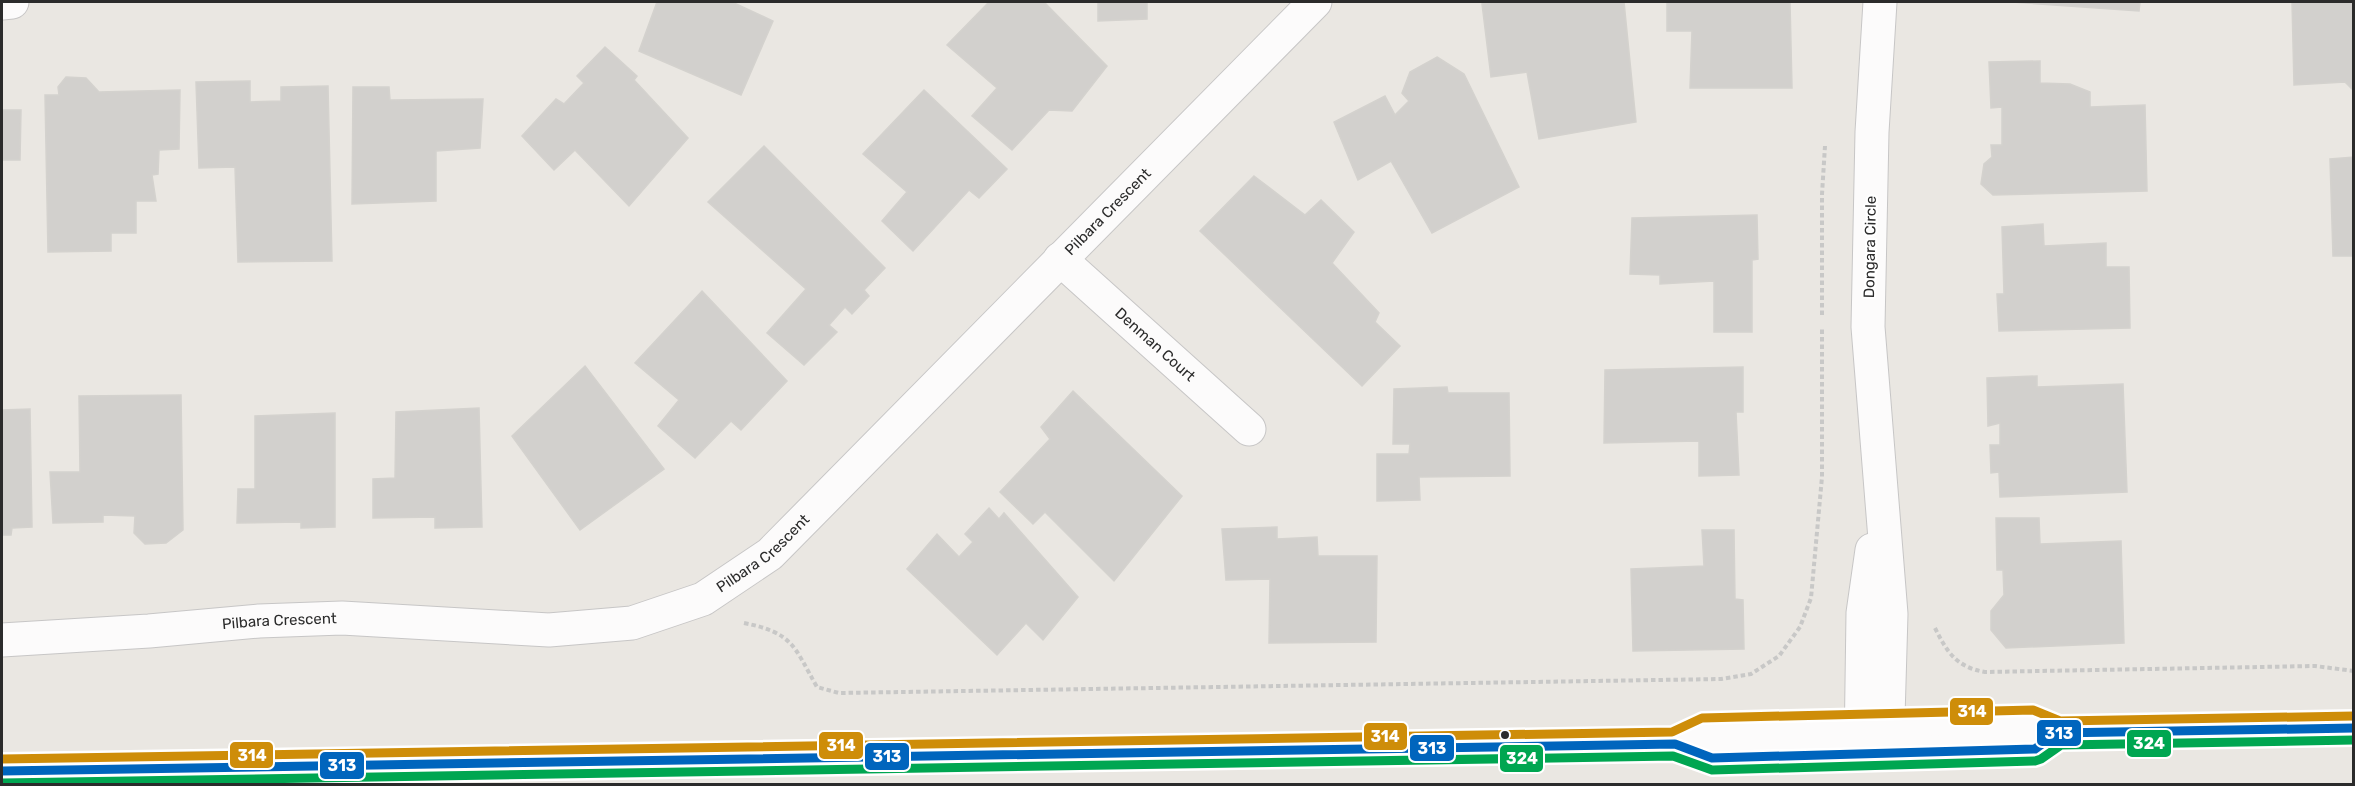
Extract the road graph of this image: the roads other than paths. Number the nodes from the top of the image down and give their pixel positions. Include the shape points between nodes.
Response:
1 (12, 2) edge
2 (1315, 2) edge
3 (1880, 2) edge
4 (2, 3) edge
5 (1060, 259) junction
6 (1249, 429) dead end
7 (2, 640) edge
8 (2354, 728) edge
9 (1874, 738) junction
10 (2, 771) edge

1 - 4 street
2 - 5 street, Pilbara Crescent
3 - 9 street, Dongara Circle via 1872,132 1868,327 1880,492 1863,613
5 - 6 street, Denman Court
5 - 7 street, Pilbara Crescent via 770,554 703,599 632,623 549,630 342,618
8 - 9 street via 2057,733 2033,722
9 - 10 street via 1702,729 1675,744

